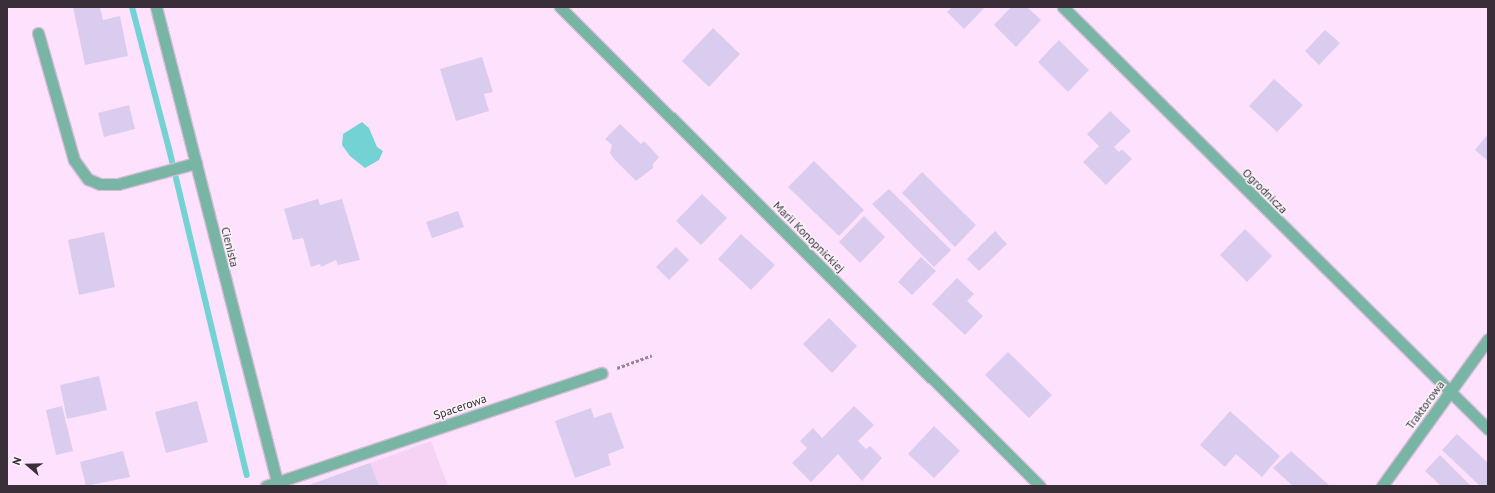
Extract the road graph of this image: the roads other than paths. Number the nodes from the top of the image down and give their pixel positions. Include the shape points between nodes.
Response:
1 (156, 7) edge
2 (560, 7) edge
3 (1063, 7) edge
4 (38, 33) dead end
5 (196, 163) junction
6 (1488, 339) edge
7 (602, 373) road end
8 (1450, 392) junction
9 (1488, 428) edge
10 (272, 484) edge
11 (1040, 486) edge
12 (1382, 486) edge

1 - 5 street, Cienista
2 - 11 street, Marii Konopnickiej
3 - 8 street, Ogrodnicza
4 - 5 street via 74,160 88,179 100,184 118,184
5 - 10 street, Cienista
6 - 8 street, Traktorowa
7 - 10 street, Spacerowa
8 - 9 street, Ogrodnicza
8 - 12 street, Traktorowa

